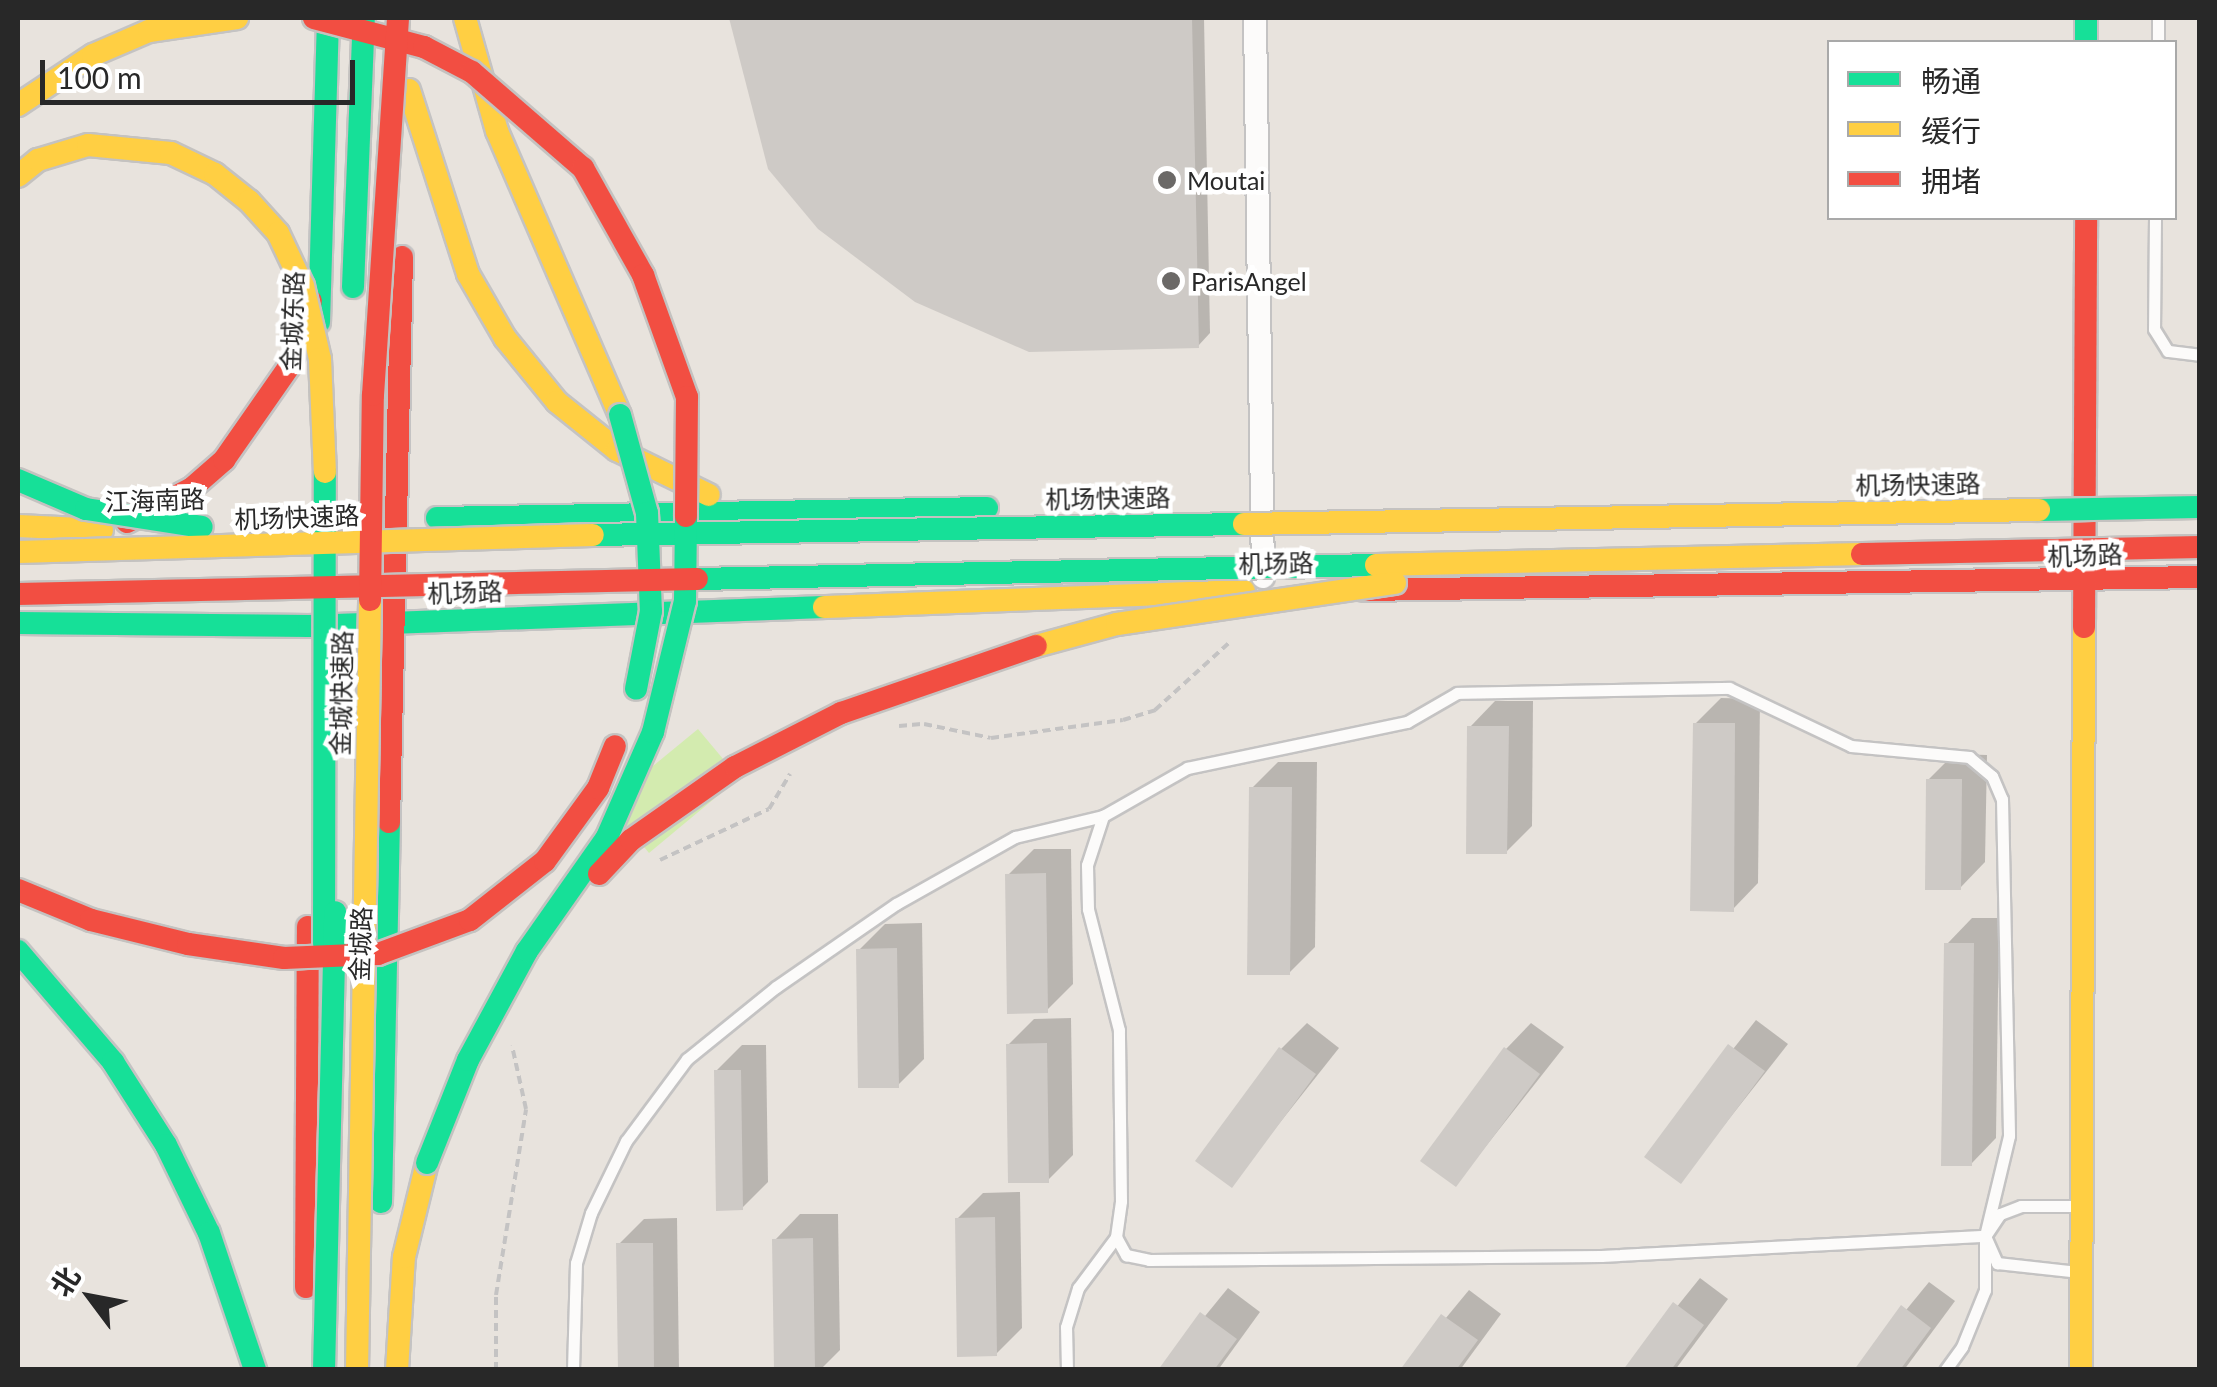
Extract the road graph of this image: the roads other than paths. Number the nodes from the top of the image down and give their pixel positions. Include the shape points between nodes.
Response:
1 (237, 18) edge
2 (314, 18) edge
3 (328, 18) edge
4 (364, 18) edge
5 (398, 18) edge
6 (412, 18) edge
7 (465, 18) edge
8 (1254, 18) edge
9 (409, 90) junction
10 (18, 105) edge
11 (18, 176) edge
12 (2086, 220) edge
13 (2156, 220) edge
14 (321, 270) junction
15 (2200, 356) edge
16 (18, 480) edge
17 (2200, 494) edge
18 (2087, 497) junction
19 (1263, 506) junction
20 (2200, 506) edge
21 (755, 508) junction
22 (397, 520) junction
23 (314, 522) junction
24 (18, 526) edge
25 (105, 530) junction
26 (478, 537) junction
27 (2200, 547) edge
28 (18, 552) edge
29 (1500, 560) junction
30 (2200, 577) edge
31 (2086, 584) junction
32 (1262, 590) junction
33 (18, 594) edge
34 (396, 622) junction
35 (18, 623) edge
36 (309, 626) junction
37 (1102, 816) junction
38 (18, 890) edge
39 (527, 950) junction
40 (18, 951) edge
41 (2082, 1206) junction
42 (326, 1232) junction
43 (1985, 1236) junction
44 (1116, 1237) junction
45 (2081, 1272) junction
46 (255, 1370) edge
47 (305, 1370) edge
48 (324, 1370) edge
49 (357, 1370) edge
50 (377, 1370) edge
51 (397, 1370) edge
52 (573, 1370) edge
53 (1067, 1370) edge
54 (1945, 1370) edge
55 (2081, 1370) edge

1 - 10 main road via 150,31 93,55
2 - 39 main road, bridge via 424,46 472,72 584,168 643,275 687,396 685,601 653,732 607,837
3 - 14 main road, 金城东路
4 - 42 main road, 金城快速路, bridge
5 - 49 main road, 金城快速路, bridge via 373,394
6 - 9 main road
7 - 38 main road, bridge via 497,130 620,415 648,513 651,610 634,702 598,788 546,861 470,920 378,954 284,958 188,944 91,920
8 - 19 street
9 - 21 main road via 468,274 506,338 557,402 616,450 707,494
9 - 22 main road
11 - 42 main road, bridge via 38,160 88,145 171,153 216,174 249,201 278,234 303,286 320,359 324,458
12 - 18 main road
13 - 15 lane via 2154,329 2168,351
14 - 23 main road, 金城东路
14 - 25 main road via 291,364 224,460 192,488
16 - 26 main road, bridge via 86,509 156,522 254,532
17 - 18 main road
18 - 19 main road
18 - 31 main road
19 - 21 main road
19 - 32 street
20 - 26 main road, 机场快速路, bridge
21 - 22 main road, 江海南路
22 - 23 main road, 江海南路
22 - 34 main road, 金城路
23 - 25 main road, 江海南路
23 - 36 main road, 金城东路
24 - 25 main road, 江海南路
26 - 28 main road, 机场快速路, bridge
27 - 29 main road, bridge
29 - 33 main road, bridge
29 - 39 main road, bridge via 1363,590 1117,624 1012,651 841,712 734,766 631,840
30 - 31 main road, 机场路
31 - 32 main road, 机场路
31 - 41 main road
32 - 34 main road, 机场路
34 - 36 main road, 机场路
34 - 50 main road, 金城路
35 - 36 main road
36 - 47 main road, 金城路
37 - 43 lane via 1187,768 1407,722 1456,694 1729,688 1851,746 1970,757 1992,776 2002,799 2009,1136
37 - 44 lane via 1087,865 1087,894 1119,1030
37 - 52 lane via 1015,837 896,904 776,987 688,1060 626,1142 591,1213 576,1263
39 - 51 main road, bridge via 468,1060 427,1163 404,1257
40 - 46 main road via 113,1062 166,1145 209,1233
41 - 43 lane via 2020,1206 2000,1214
41 - 45 main road
42 - 48 main road, 金城快速路, bridge
43 - 44 lane via 1601,1256 1149,1260 1126,1255
43 - 45 lane via 1997,1262
43 - 54 lane via 1985,1290
44 - 53 lane via 1078,1288 1066,1328
45 - 55 main road

